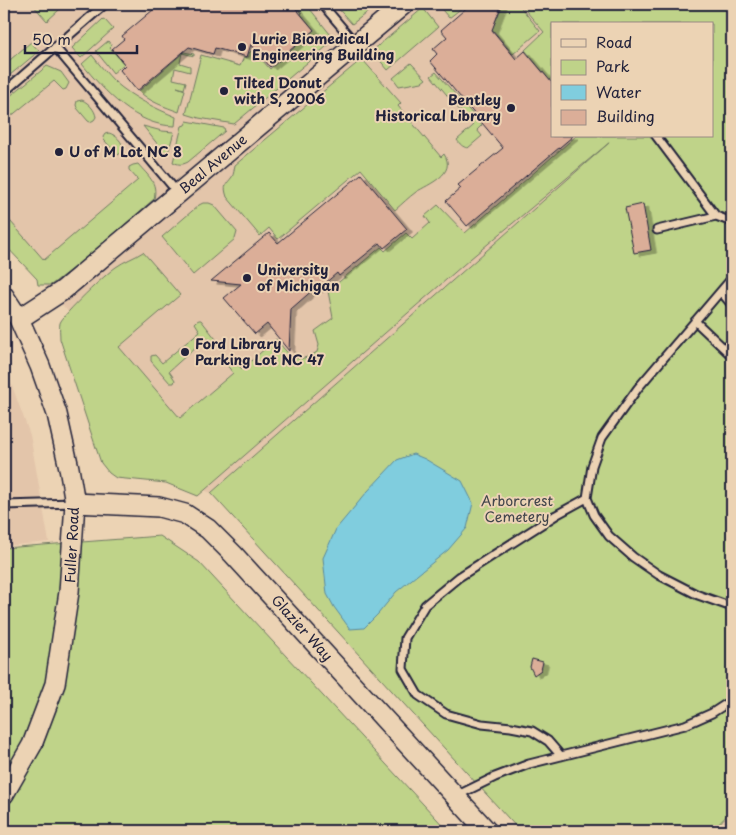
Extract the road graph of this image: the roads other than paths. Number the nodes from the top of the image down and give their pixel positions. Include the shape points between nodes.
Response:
1 (105, 4) edge
2 (322, 4) edge
3 (404, 4) edge
4 (356, 44) junction
5 (55, 47) junction
6 (4, 92) edge
7 (658, 138) edge
8 (179, 193) junction
9 (716, 216) junction
10 (732, 222) edge
11 (657, 230) dead end
12 (732, 278) edge
13 (721, 292) junction
14 (4, 296) edge
15 (732, 305) edge
16 (19, 319) junction
17 (695, 321) junction
18 (732, 356) edge
19 (587, 498) junction
20 (75, 503) junction
21 (4, 505) edge
22 (732, 607) edge
23 (732, 700) edge
24 (561, 756) junction
25 (4, 794) edge
26 (455, 796) junction
27 (487, 831) edge

1 - 5 lane
2 - 4 lane
3 - 4 street, Beal Avenue
4 - 8 street, Beal Avenue
5 - 6 lane
5 - 8 lane
7 - 9 lane
8 - 16 street, Beal Avenue via 62,290
9 - 10 lane
9 - 11 lane
12 - 13 lane
13 - 15 lane
13 - 17 lane
14 - 16 street, Fuller Road
16 - 20 street, Fuller Road via 57,414
17 - 18 lane
17 - 19 lane via 638,388 602,438 592,466
19 - 22 lane via 609,536 633,557 698,595
19 - 24 lane via 459,578 426,605 405,638 403,670 418,695 446,714 532,732 548,741
20 - 21 lane
20 - 25 street, Fuller Road via 69,592 55,684 32,745
20 - 26 street, Glazier Way via 159,507 185,514 208,529
23 - 24 lane via 685,725
24 - 26 lane via 495,776
26 - 27 street, Glazier Way

